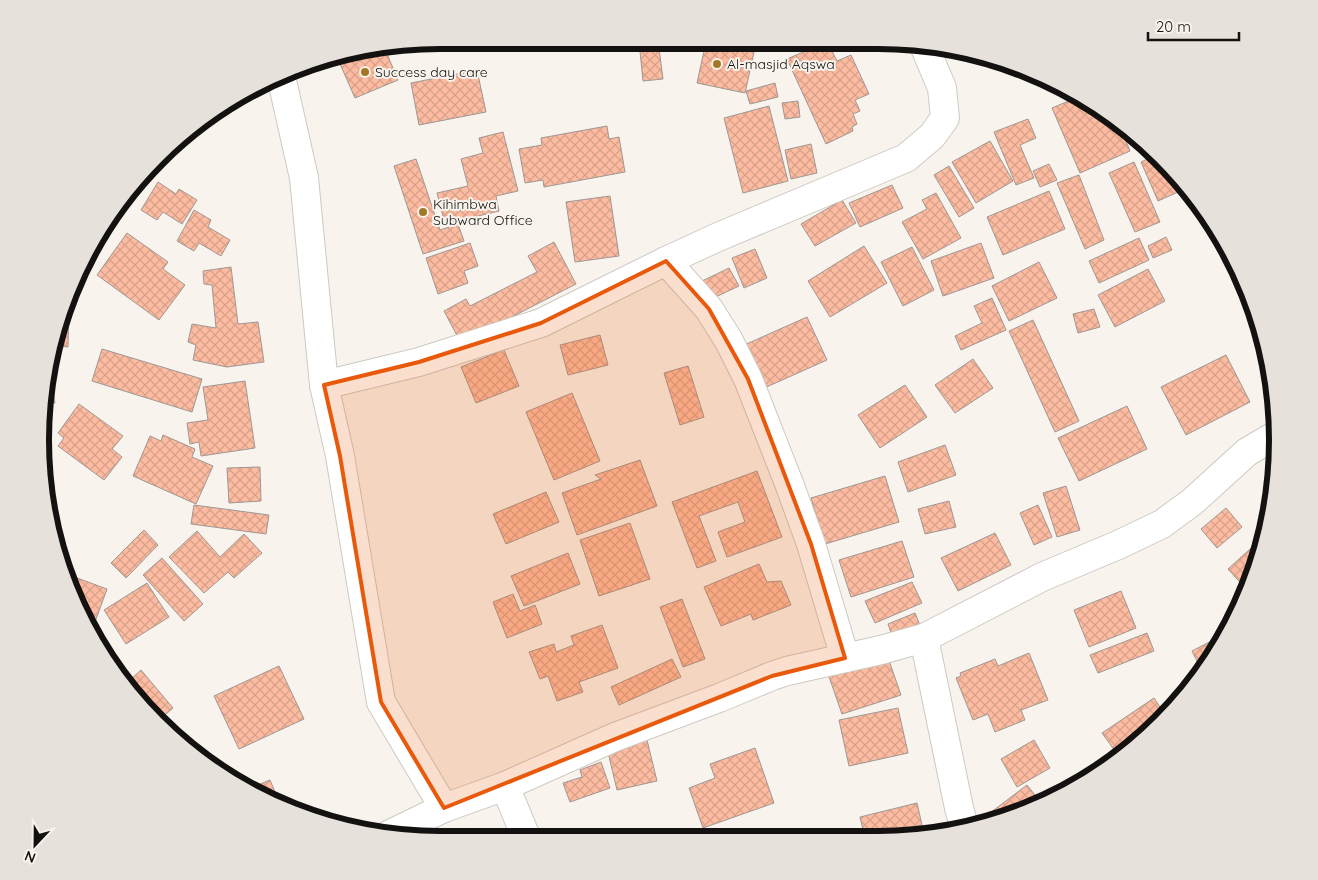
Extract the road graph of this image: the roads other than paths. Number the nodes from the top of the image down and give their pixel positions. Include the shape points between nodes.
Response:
1 (927, 52) edge
2 (282, 82) edge
3 (666, 260) junction
4 (324, 385) junction
5 (1269, 439) edge
6 (924, 638) junction
7 (845, 658) junction
8 (505, 786) junction
9 (444, 808) junction
10 (963, 822) edge
11 (401, 829) edge
12 (524, 831) edge

1 - 3 street via 942,88 944,118 932,136 906,158
2 - 4 street via 304,178
3 - 4 street via 541,322 419,362
3 - 7 street via 709,309 748,379 811,544
4 - 9 street via 340,456 380,702
5 - 6 street via 1247,452 1192,502 1162,524 1042,577
6 - 7 street
6 - 10 street
7 - 8 street via 772,676 614,737
8 - 9 street
8 - 12 street
9 - 11 street

